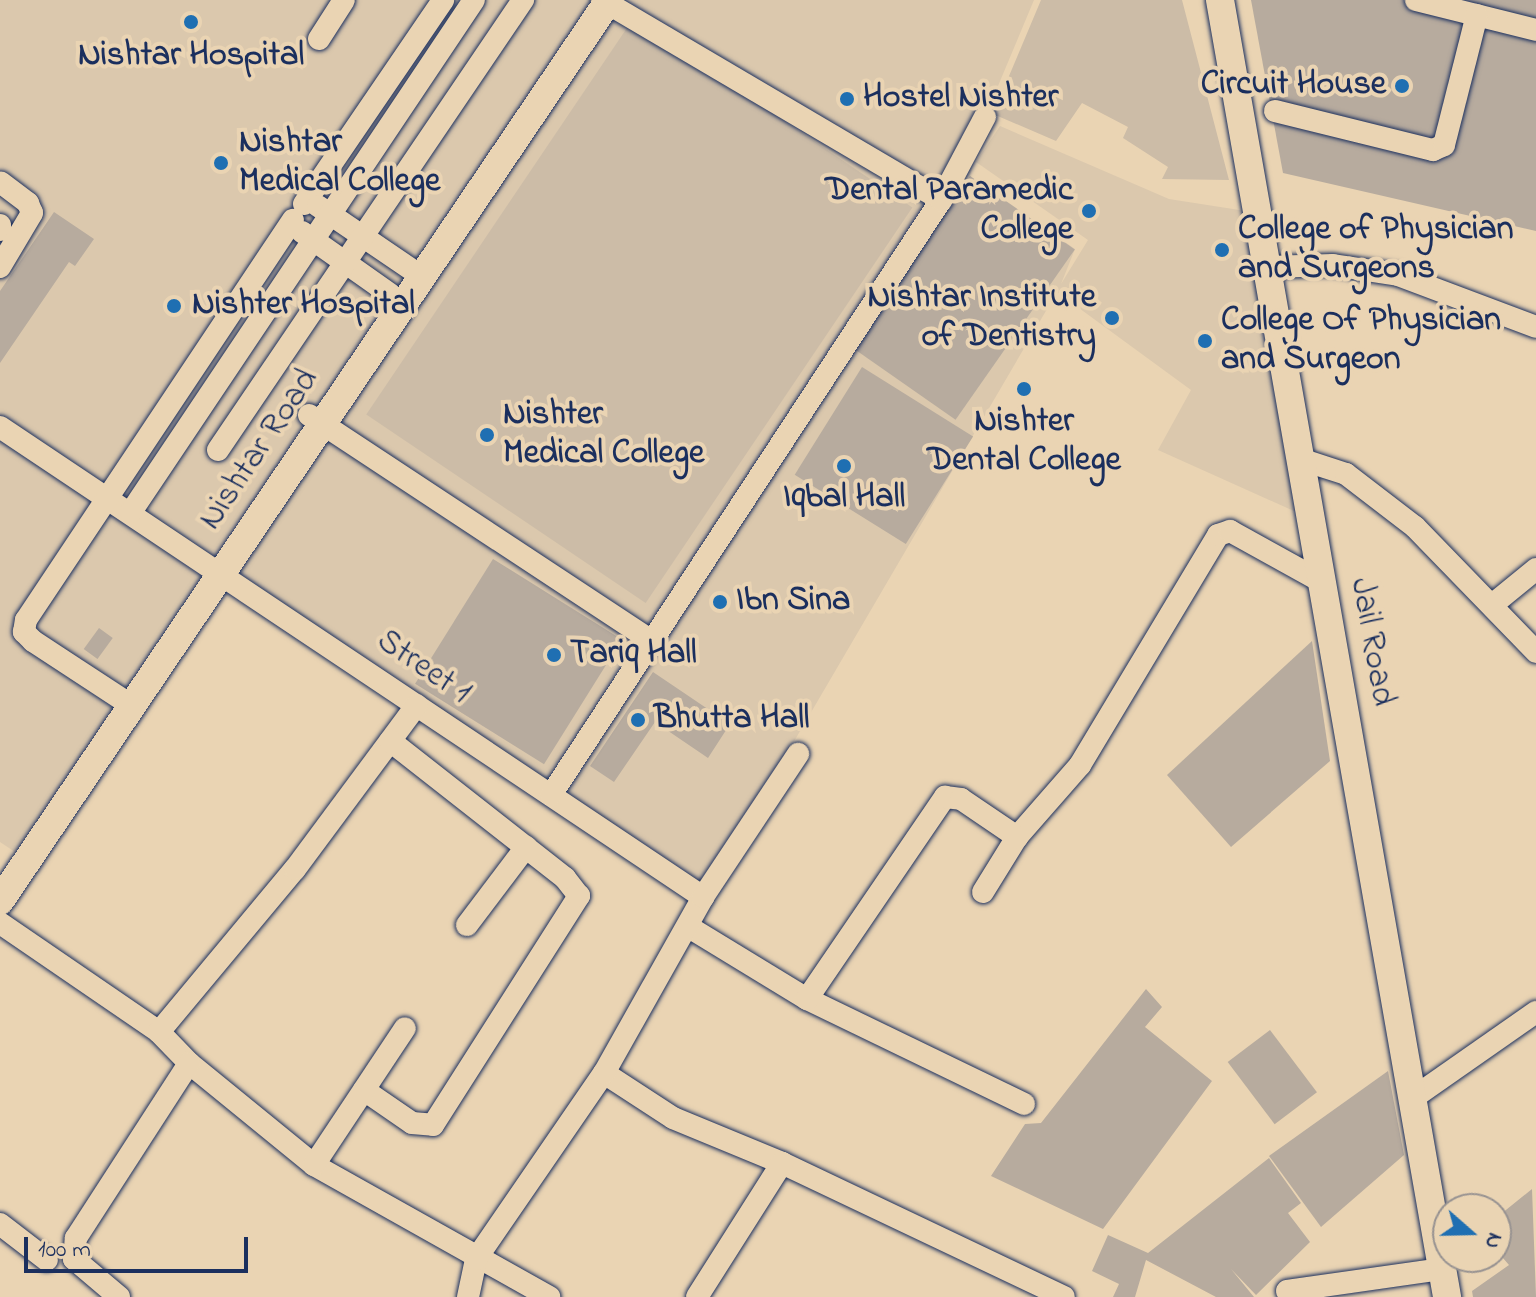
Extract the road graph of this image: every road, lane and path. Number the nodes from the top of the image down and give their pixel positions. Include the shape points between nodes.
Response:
1 (344, 0) edge
2 (443, 0) edge
3 (474, 0) edge
4 (523, 0) edge
5 (1220, 0) edge
6 (1416, 0) edge
7 (602, 1) edge
8 (1477, 15) junction
9 (1536, 30) edge
10 (319, 39) dead end
11 (1275, 111) dead end
12 (985, 117) dead end
13 (1, 183) edge
14 (941, 200) junction
15 (299, 212) junction
16 (330, 214) junction
17 (362, 235) junction
18 (313, 239) junction
19 (344, 262) junction
20 (0, 267) edge
21 (1269, 267) junction
22 (413, 272) junction
23 (390, 294) junction
24 (1536, 327) edge
25 (316, 419) junction
26 (0, 427) edge
27 (218, 450) dead end
28 (1303, 460) junction
29 (106, 496) junction
30 (131, 512) junction
31 (214, 569) junction
32 (1536, 569) edge
33 (1324, 583) junction
34 (1492, 605) junction
35 (650, 640) junction
36 (1536, 652) edge
37 (120, 698) junction
38 (417, 705) junction
39 (390, 741) junction
40 (798, 754) dead end
41 (551, 795) junction
42 (1017, 837) junction
43 (526, 847) junction
44 (0, 876) edge
45 (983, 892) dead end
46 (703, 897) junction
47 (0, 901) edge
48 (0, 923) edge
49 (467, 925) dead end
50 (689, 927) junction
51 (807, 999) junction
52 (1536, 1012) edge
53 (405, 1028) dead end
54 (159, 1032) junction
55 (189, 1063) junction
56 (604, 1073) junction
57 (364, 1090) junction
58 (1413, 1098) junction
59 (1024, 1104) dead end
60 (782, 1163) junction
61 (314, 1165) junction
62 (0, 1224) edge
63 (476, 1259) junction
64 (47, 1260) dead end
65 (1445, 1283) edge
66 (1287, 1291) dead end
67 (119, 1297) edge
68 (468, 1297) edge
69 (549, 1297) edge
70 (697, 1297) edge
71 (1064, 1297) edge

1 - 10 street
2 - 15 street
3 - 16 street
4 - 17 street
5 - 21 main road, Jail Road
6 - 8 street
7 - 14 street
7 - 22 main road, Nishtar Road
8 - 9 street
8 - 11 street via 1444,145 1433,150
12 - 14 street
13 - 20 street via 28,203 32,213
14 - 35 street
15 - 16 street
15 - 18 street
15 - 29 street
16 - 17 street
16 - 18 street
17 - 19 street
17 - 22 street
18 - 19 street
18 - 30 street
19 - 23 street
19 - 27 street
21 - 24 street via 1333,265 1398,275
21 - 28 main road, Jail Road
22 - 23 main road, Nishtar Road
22 - 25 main road, Nishtar Road
23 - 25 main road, Nishtar Road
25 - 31 main road, Nishtar Road
25 - 35 street
26 - 29 street, Street 1
28 - 33 main road, Jail Road
28 - 34 street via 1346,474 1375,495
29 - 30 street, Street 1
29 - 37 street via 26,620 24,632
30 - 31 street, Street 1
31 - 37 main road, Nishtar Road
31 - 38 street, Street 1
31 - 47 main road, Nishtar Road
32 - 34 street
33 - 42 street via 1230,531 1218,535 1080,765
33 - 58 main road, Jail Road
34 - 36 street
35 - 41 street
37 - 44 main road, Nishtar Road
38 - 39 street
38 - 41 street, Street 1
39 - 43 street
39 - 54 street via 286,881
40 - 46 street
41 - 46 street, Street 1
42 - 45 street
42 - 51 street via 961,799 945,797
43 - 49 street
43 - 57 street via 579,896 437,1120 427,1126 412,1123
46 - 50 street
48 - 54 street
50 - 51 street
50 - 56 street
51 - 59 street
52 - 58 street
53 - 57 street
54 - 55 street
55 - 61 street
55 - 67 street via 76,1238 74,1259
56 - 60 street via 673,1118
56 - 63 street
57 - 61 street
58 - 65 main road, Jail Road
60 - 70 street
60 - 71 street
61 - 63 street
62 - 64 street
63 - 68 street
63 - 69 street
65 - 66 street

